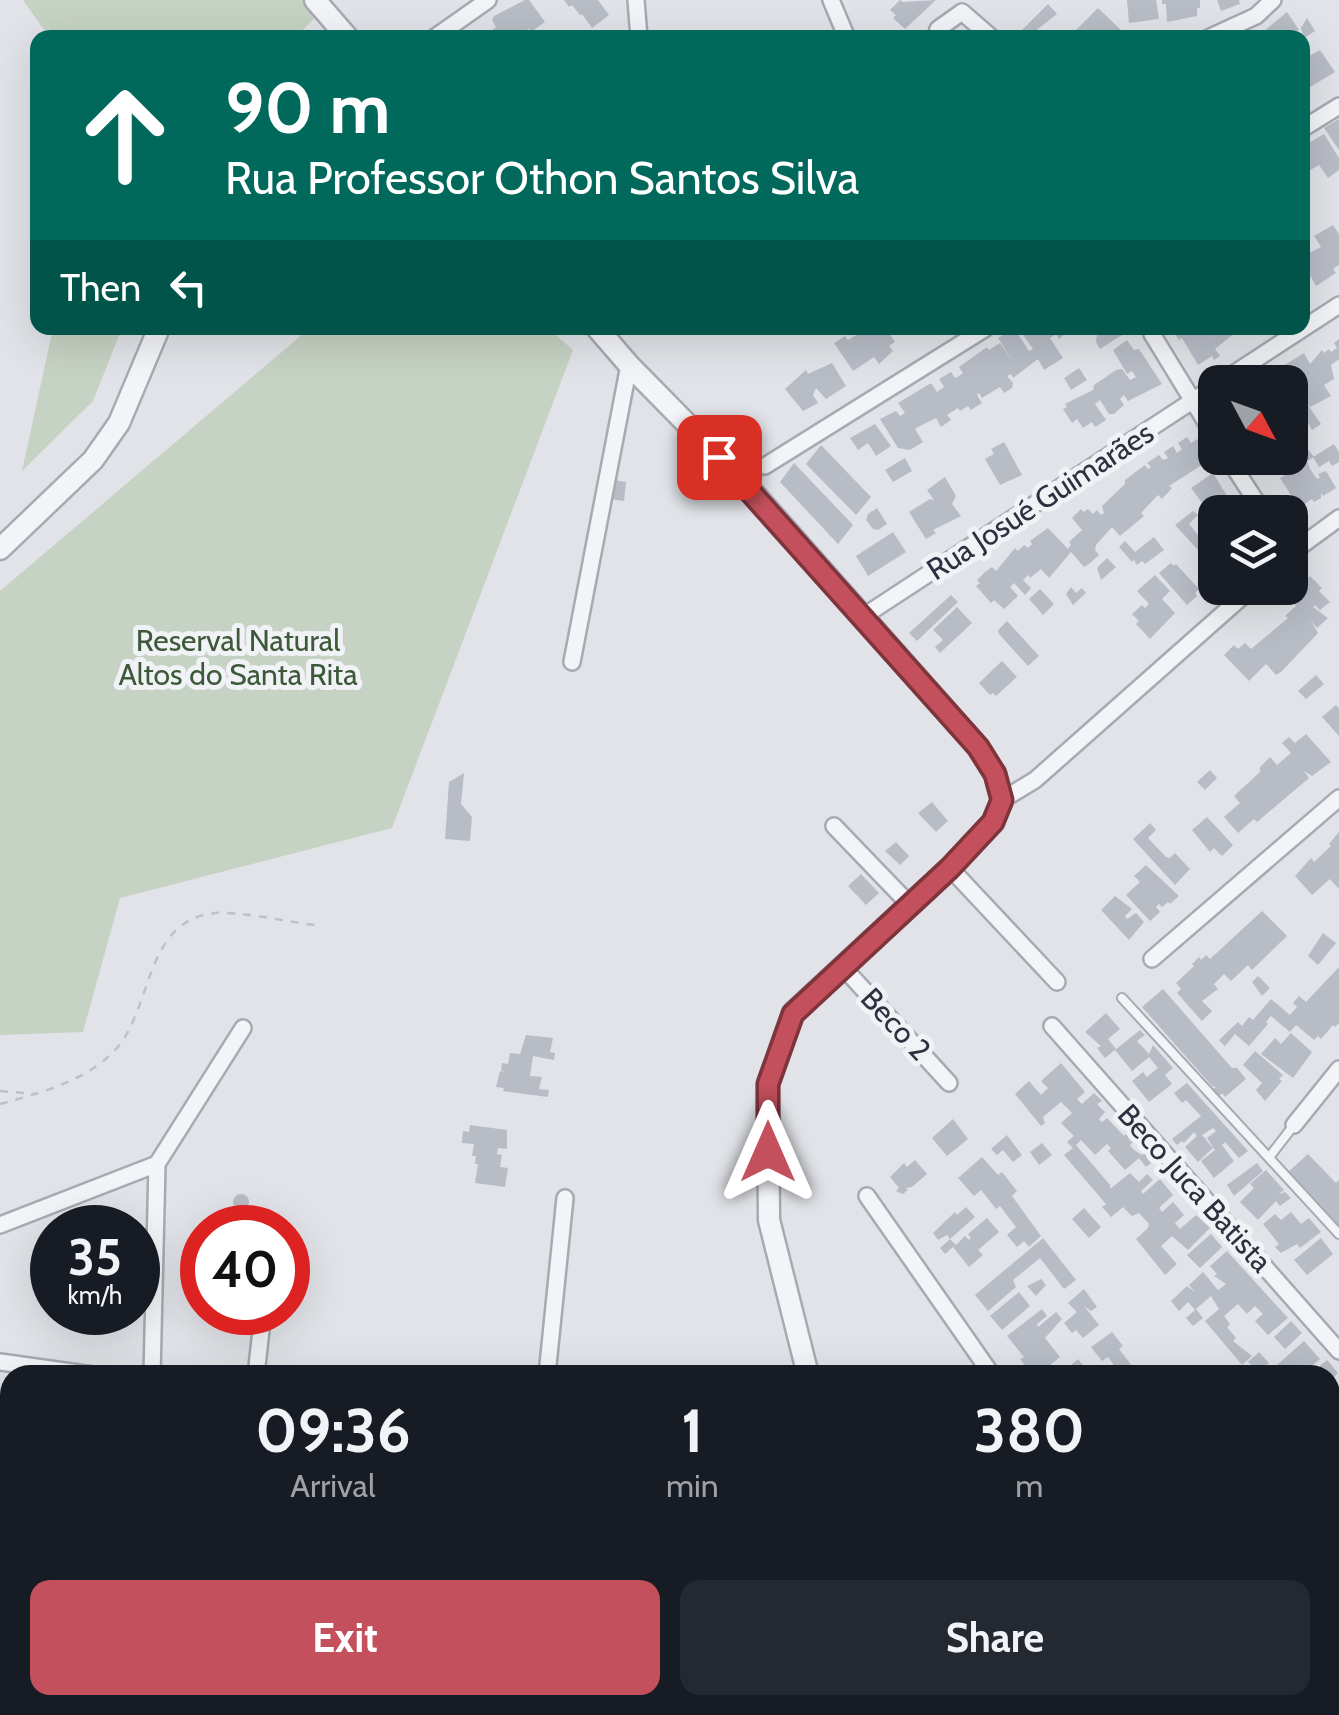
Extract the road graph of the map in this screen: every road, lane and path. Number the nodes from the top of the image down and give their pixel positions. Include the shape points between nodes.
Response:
1 (315, 0) edge
2 (488, 0) edge
3 (636, 0) edge
4 (831, 0) edge
5 (1273, 0) edge
6 (341, 30) edge
7 (445, 30) edge
8 (639, 30) edge
9 (844, 30) edge
10 (938, 30) edge
11 (983, 30) edge
12 (1225, 30) edge
13 (1339, 106) edge
14 (1310, 124) edge
15 (1339, 305) edge
16 (1310, 324) edge
17 (156, 335) edge
18 (603, 335) edge
19 (975, 335) edge
20 (1153, 335) edge
21 (1293, 335) edge
22 (629, 365) junction
23 (1247, 365) edge
24 (1198, 397) edge
25 (1192, 401) junction
26 (1198, 410) edge
27 (765, 466) dead end
28 (1339, 518) edge
29 (1308, 540) edge
30 (0, 549) edge
31 (1233, 605) edge
32 (864, 616) junction
33 (572, 662) dead end
34 (1339, 798) edge
35 (1002, 800) junction
36 (834, 826) dead end
37 (950, 868) junction
38 (910, 904) junction
39 (314, 926) dead end
40 (1152, 959) dead end
41 (842, 966) junction
42 (1057, 982) dead end
43 (1122, 998) dead end
44 (1052, 1026) dead end
45 (243, 1028) dead end
46 (1339, 1069) edge
47 (949, 1083) dead end
48 (0, 1091) edge
49 (38, 1094) junction
50 (0, 1104) edge
51 (1294, 1126) joint
52 (1270, 1156) junction
53 (157, 1164) junction
54 (867, 1196) dead end
55 (565, 1198) dead end
56 (0, 1225) edge
57 (1339, 1234) edge
58 (261, 1335) edge
59 (1339, 1351) edge
60 (152, 1365) edge
61 (257, 1365) edge
62 (548, 1365) edge
63 (805, 1365) edge
64 (985, 1365) edge

1 - 6 street
2 - 7 street
3 - 8 street
4 - 9 street
5 - 12 street
10 - 11 street via 962,12
13 - 14 street
15 - 16 street, Rua Josué Guimarães
17 - 30 street via 119,423 93,460
18 - 22 street
19 - 27 street
20 - 25 street
21 - 23 street, Rua Josué Guimarães
22 - 32 street
22 - 33 street
24 - 25 street, Rua Josué Guimarães
25 - 26 street
25 - 32 street, Rua Josué Guimarães
28 - 29 street
31 - 35 street via 1035,780
32 - 35 street via 978,747
34 - 40 street
35 - 37 street via 993,822
36 - 38 street
37 - 38 street
37 - 42 street
38 - 41 street
39 - 49 path via 216,913 192,920 166,941 118,1048 90,1072
41 - 47 street, Beco 2
41 - 63 street via 793,1014 768,1084 768,1220
43 - 52 lane
44 - 59 street, Beco Juca Batista
45 - 53 street
46 - 51 street
48 - 49 path
49 - 50 path
51 - 52 lane
52 - 57 lane
53 - 56 street
53 - 60 street
54 - 64 street
55 - 62 street
58 - 61 street

